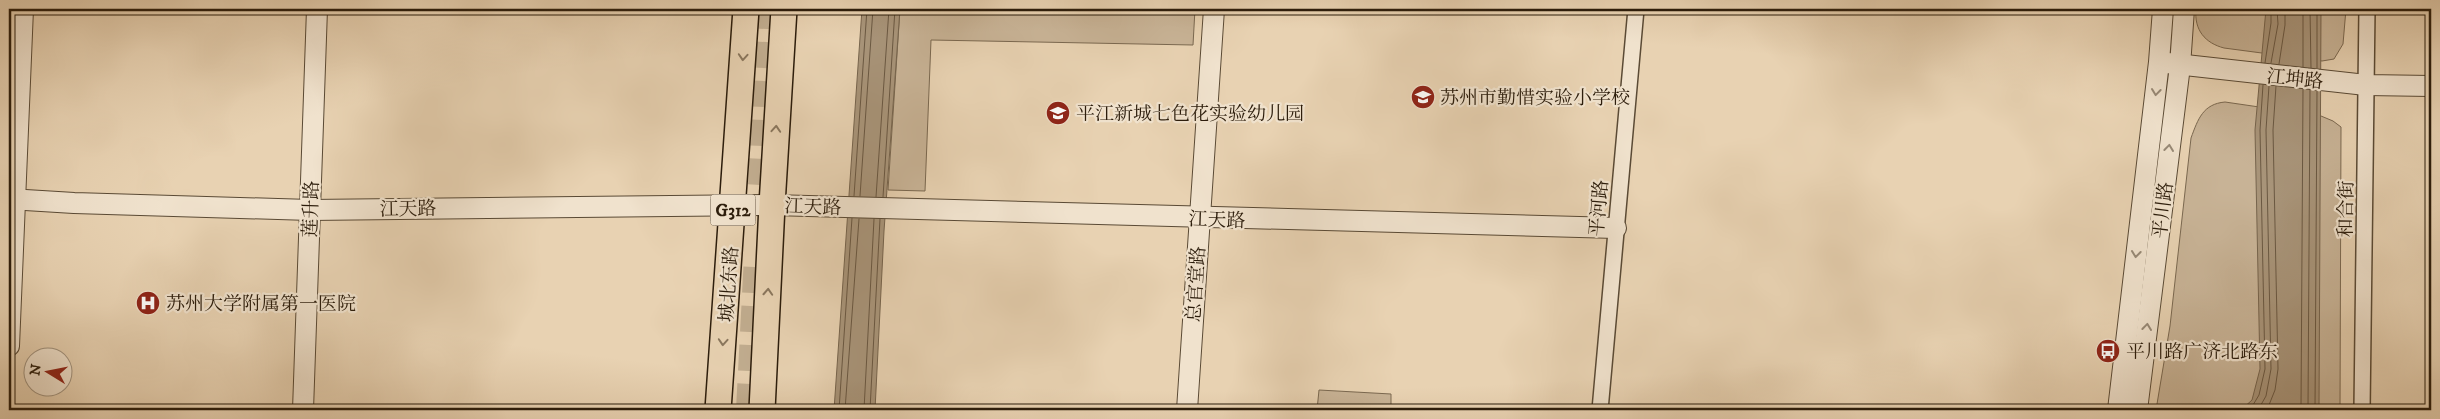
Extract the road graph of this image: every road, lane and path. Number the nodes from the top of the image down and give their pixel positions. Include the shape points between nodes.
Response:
1 (23, 9) edge
2 (316, 9) edge
3 (746, 9) edge
4 (784, 9) edge
5 (1214, 9) edge
6 (1636, 9) edge
7 (2163, 9) edge
8 (2184, 9) edge
9 (2367, 9) edge
10 (2159, 62) junction
11 (2180, 66) junction
12 (2366, 85) junction
13 (2431, 86) edge
14 (12, 199) edge
15 (734, 204) junction
16 (772, 205) junction
17 (310, 210) junction
18 (1199, 218) junction
19 (1616, 228) junction
20 (9, 346) edge
21 (303, 410) edge
22 (718, 410) edge
23 (762, 410) edge
24 (1187, 410) edge
25 (1600, 410) edge
26 (2125, 410) edge
27 (2362, 410) edge

1 - 14 street
2 - 17 street, 莲升路
3 -> 15 main road, 城北东路 / G312
16 -> 4 main road, 城北东路 / G312
5 - 18 street, 总官堂路
6 - 19 street, 平河路
7 - 10 street, 平川路
8 - 11 street, 平川路
9 - 12 street, 和合街
10 - 11 street, 江坤路
10 -> 26 street, 平川路
11 - 12 street, 江坤路
26 -> 11 street, 平川路
12 - 13 street, 江坤路
12 - 27 street, 和合街
14 - 17 street, 江天路
14 - 20 street
15 - 16 street, 江天路
15 - 17 street, 江天路
15 -> 22 main road, 城北东路 / G312
16 - 18 street, 江天路
23 -> 16 main road, 城北东路 / G312
17 - 21 street, 莲升路
18 - 19 street, 江天路
18 - 24 street, 总官堂路
19 - 25 street, 平河路

